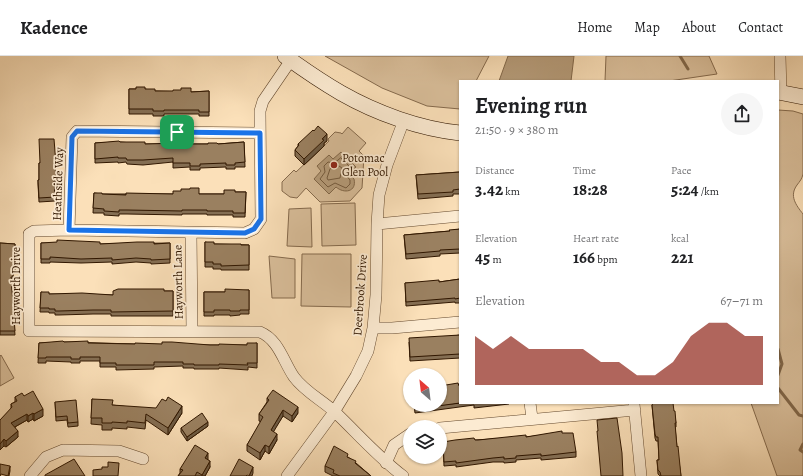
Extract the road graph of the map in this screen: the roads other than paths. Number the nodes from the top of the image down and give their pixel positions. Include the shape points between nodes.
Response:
1 (780, 56) edge
2 (288, 58) edge
3 (779, 93) edge
4 (803, 97) edge
5 (404, 120) junction
6 (260, 133) junction
7 (459, 133) edge
8 (459, 216) edge
9 (377, 224) junction
10 (69, 230) junction
11 (191, 233) junction
12 (459, 322) edge
13 (373, 328) junction
14 (192, 332) junction
15 (530, 404) edge
16 (635, 406) edge
17 (334, 412) junction
18 (532, 418) junction
19 (447, 427) edge
20 (403, 439) edge
21 (143, 459) dead end
22 (386, 463) junction
23 (30, 476) edge
24 (287, 476) edge
25 (403, 476) edge
26 (641, 476) edge

1 - 3 street
2 - 5 street via 373,110
2 - 6 street, Hayworth Drive via 263,101 260,111
3 - 4 street
5 - 7 street via 440,131
5 - 9 street, Deerbrook Drive via 385,172
6 - 10 street, Heathside Way via 77,131 72,137
6 - 11 street, Hayworth Drive via 261,219 254,229 245,233
8 - 9 street
9 - 13 street, Deerbrook Drive
10 - 11 street, Hayworth Drive
10 - 14 street, Hayworth Drive via 34,231 29,234 29,331
11 - 14 street, Hayworth Lane
12 - 13 street
13 - 17 street, Deerbrook Drive via 368,351
14 - 17 street, Hayworth Drive via 260,332 267,335 303,388
15 - 18 street
16 - 18 street
16 - 26 street
17 - 22 street
17 - 24 street, Deerbrook Drive
18 - 19 street
20 - 22 street via 394,445
21 - 23 street via 119,451 63,450 46,457
22 - 25 street

